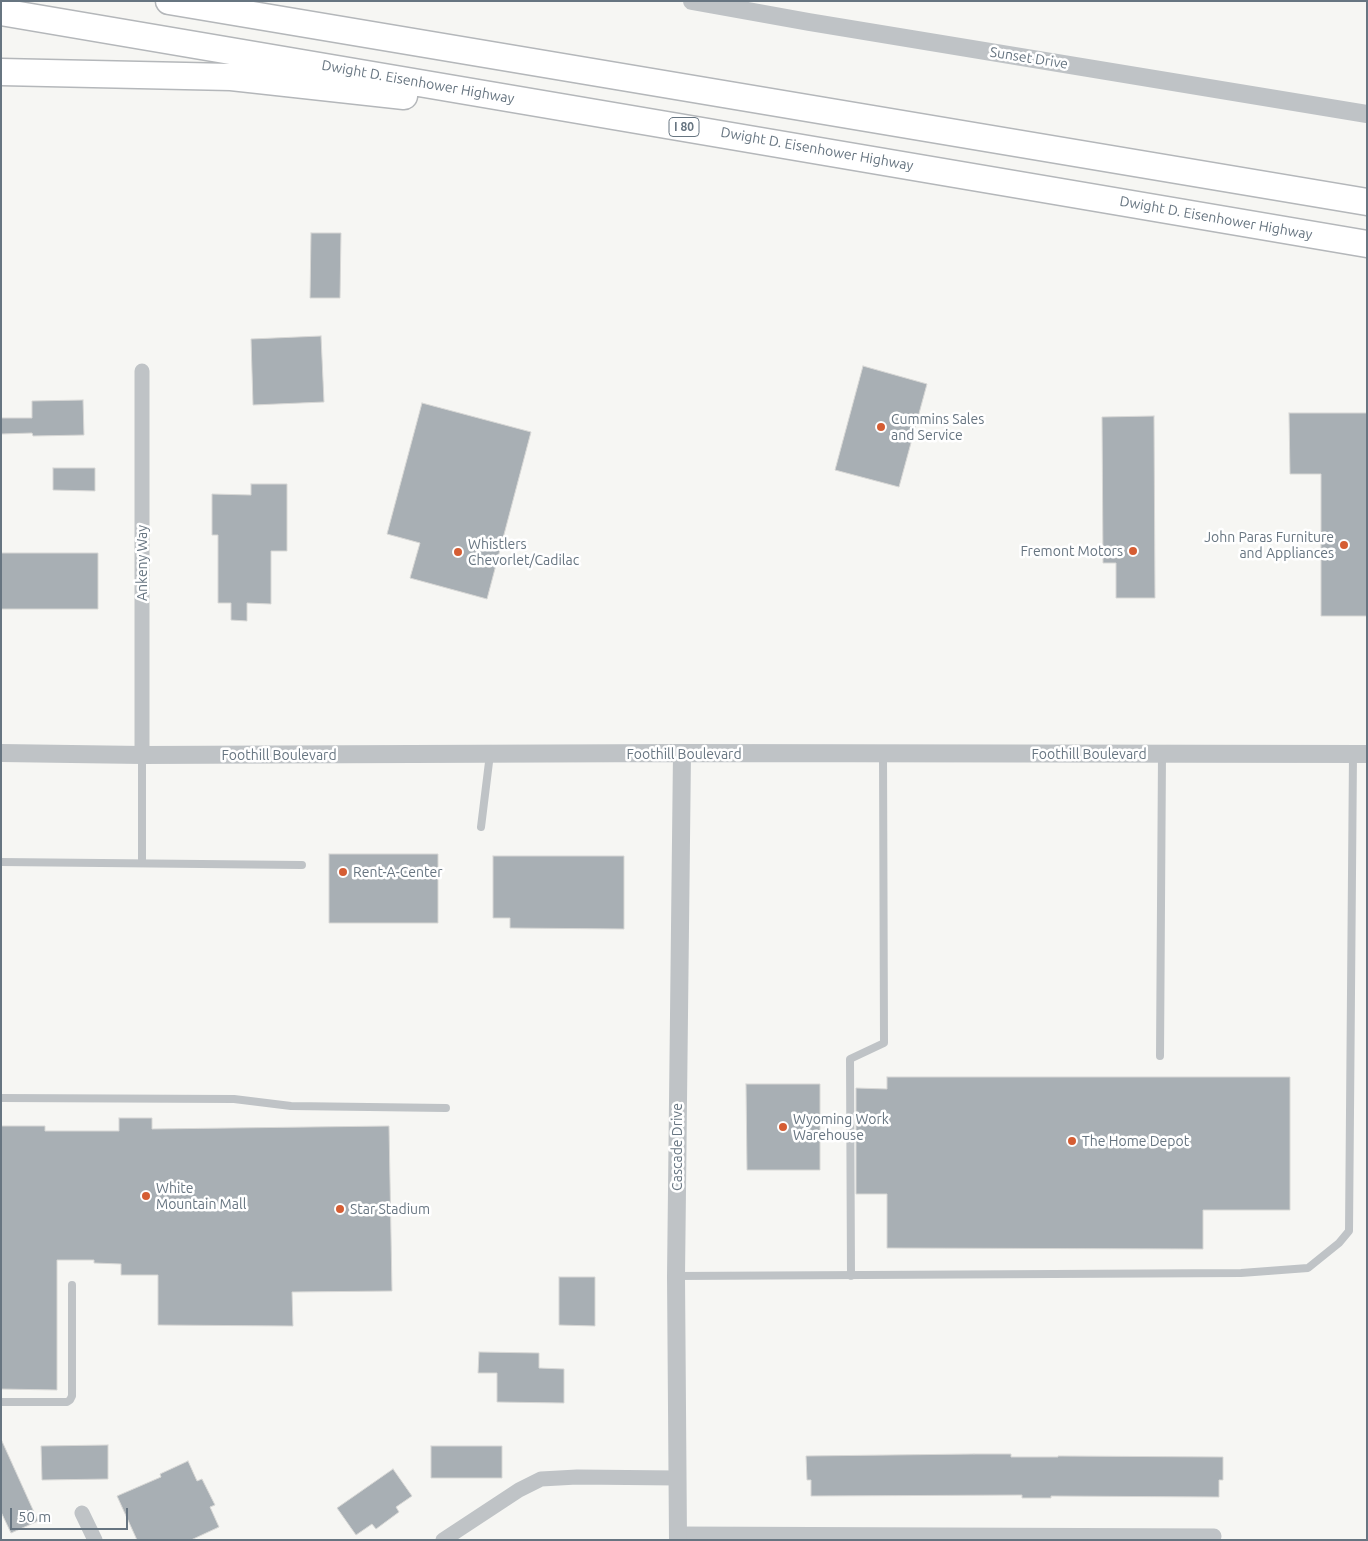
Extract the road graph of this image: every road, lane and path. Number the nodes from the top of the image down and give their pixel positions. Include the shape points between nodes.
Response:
1 (169, 1) edge
2 (234, 1) edge
3 (692, 1) edge
4 (1, 12) edge
5 (532, 63) junction
6 (1, 72) edge
7 (1367, 114) edge
8 (676, 125) junction
9 (1367, 202) edge
10 (1367, 244) edge
11 (142, 371) dead end
12 (1, 752) edge
13 (490, 754) junction
14 (682, 754) junction
15 (883, 754) junction
16 (1162, 754) junction
17 (1360, 754) edge
18 (142, 755) junction
19 (481, 827) dead end
20 (1, 862) edge
21 (142, 863) junction
22 (302, 864) dead end
23 (1160, 1056) dead end
24 (1, 1098) edge
25 (446, 1108) dead end
26 (676, 1276) junction
27 (850, 1276) junction
28 (72, 1285) dead end
29 (1, 1402) edge
30 (677, 1478) junction
31 (82, 1513) dead end
32 (678, 1537) edge
33 (1213, 1538) edge
34 (95, 1540) edge
35 (443, 1540) edge

1 - 5 highway
2 - 5 highway
3 - 7 street, Sunset Drive
4 - 8 highway, Dwight D. Eisenhower Highway / I 80
5 - 9 highway
6 - 8 highway via 231,77
8 - 10 highway, Dwight D. Eisenhower Highway / I 80
11 - 18 street, Ankeny Way
12 - 18 street, Foothill Boulevard
13 - 14 street, Foothill Boulevard
13 - 18 street, Foothill Boulevard
13 - 19 lane
14 - 15 street, Foothill Boulevard
14 - 26 street, Cascade Drive
15 - 16 street, Foothill Boulevard
15 - 27 lane via 884,1044 850,1059
16 - 17 street, Foothill Boulevard
16 - 23 lane
17 - 27 lane via 1349,1230 1338,1243 1308,1268 1241,1273
18 - 21 lane
20 - 21 lane
21 - 22 lane
24 - 25 lane via 234,1098 291,1106
26 - 27 lane
26 - 30 street, Cascade Drive
28 - 29 lane via 70,1400
30 - 32 street, Cascade Drive
30 - 35 street via 541,1479
31 - 34 street
32 - 33 street

